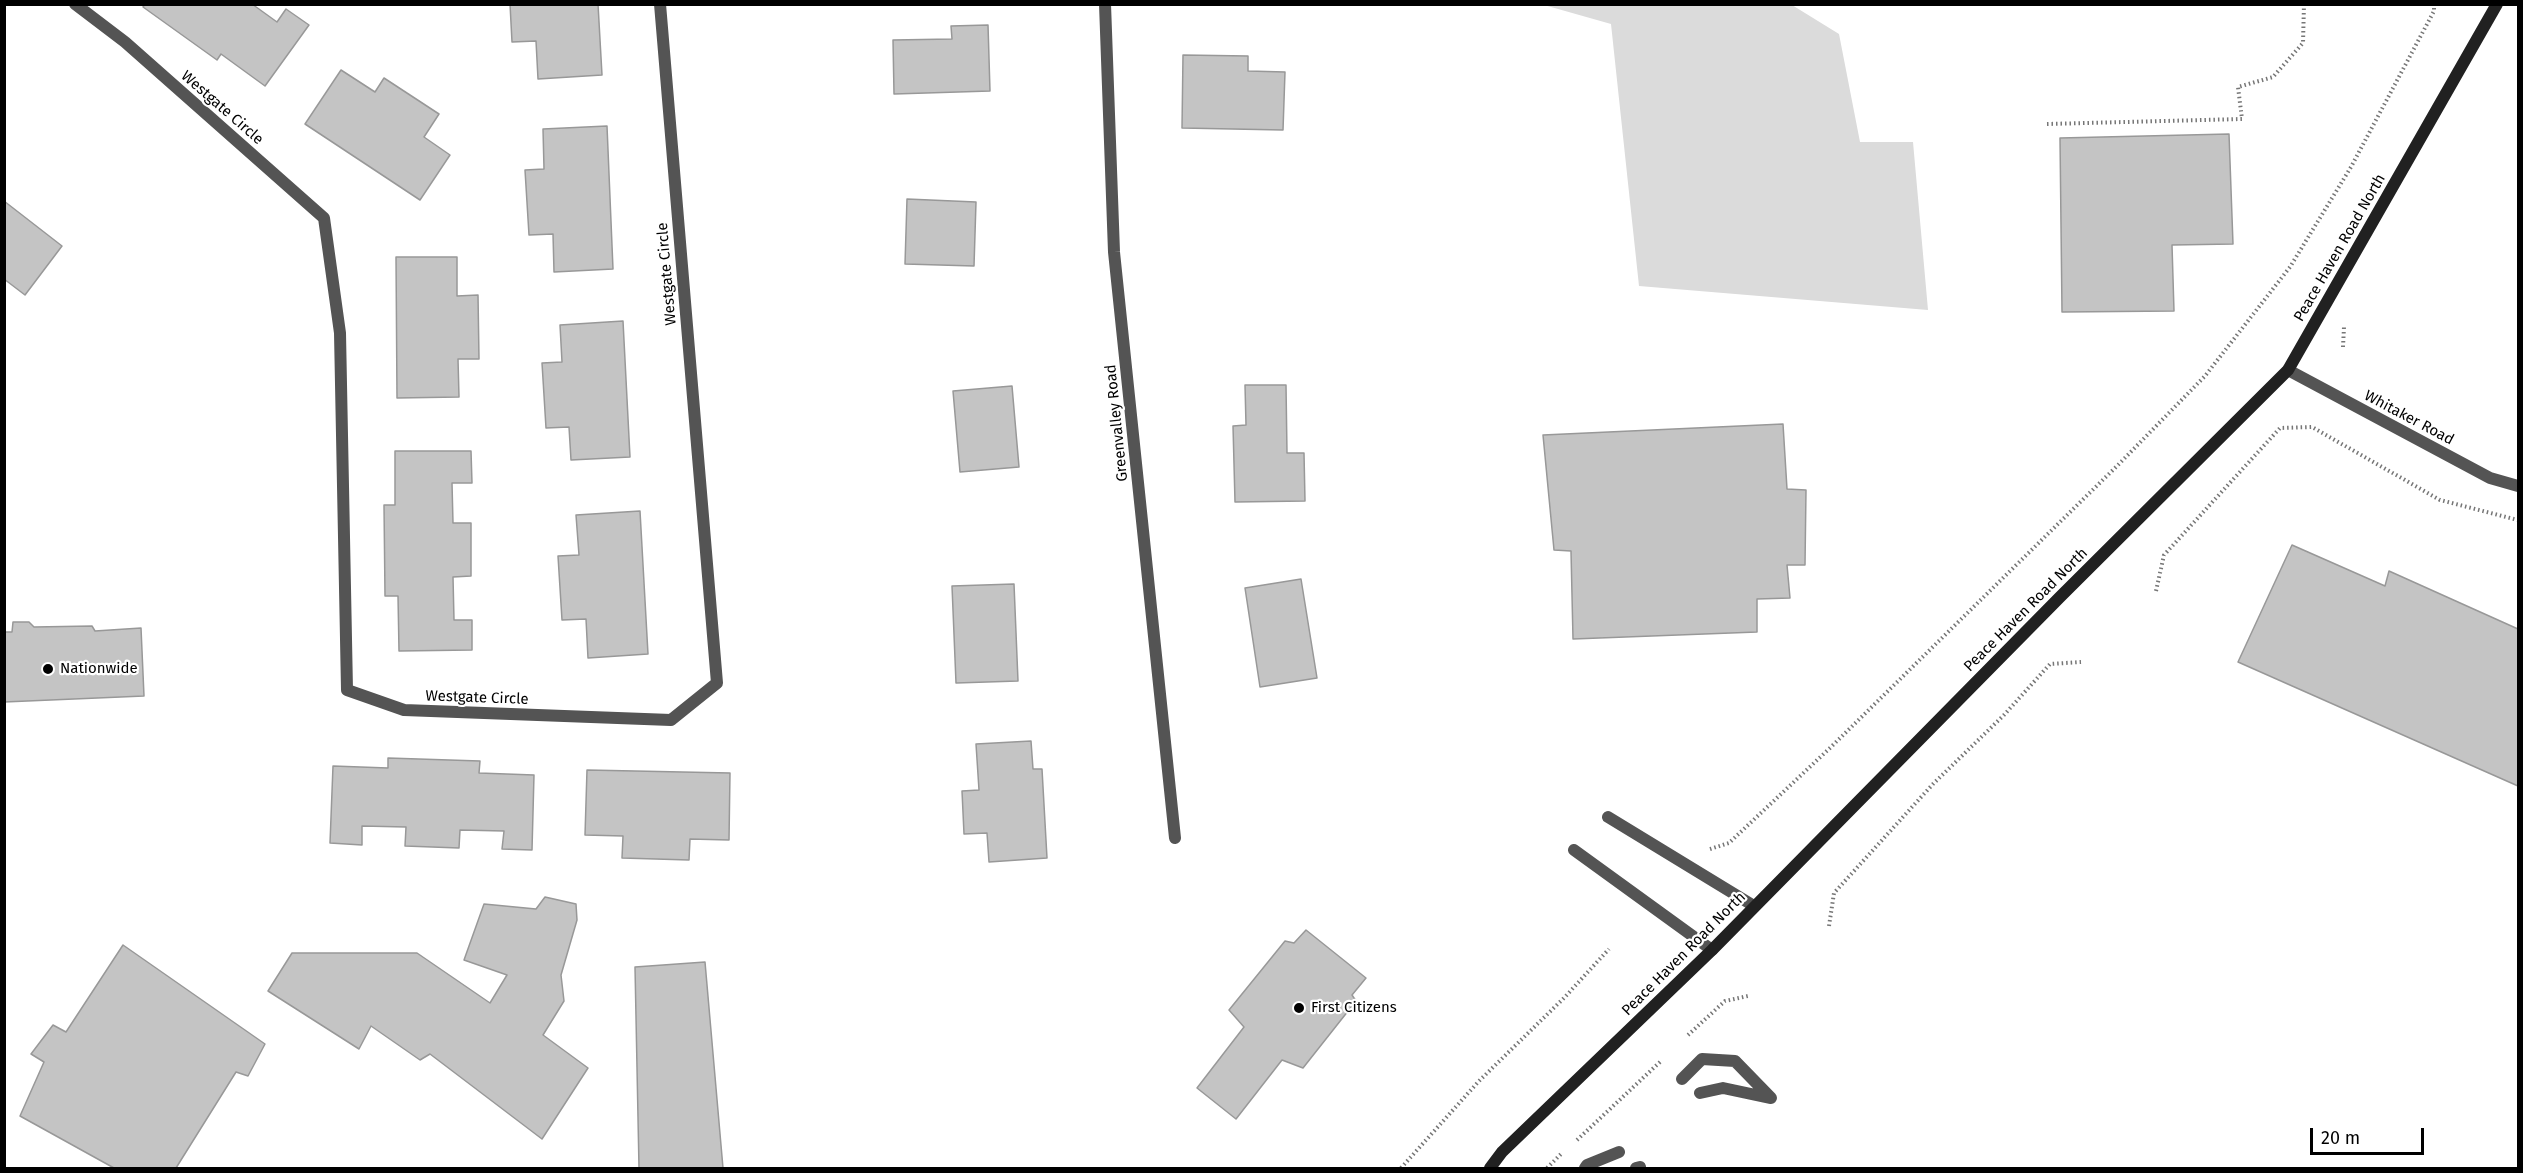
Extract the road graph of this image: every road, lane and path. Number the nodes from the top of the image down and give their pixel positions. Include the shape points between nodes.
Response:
1 (75, 4) edge
2 (660, 4) edge
3 (1105, 4) edge
4 (2304, 4) edge
5 (2434, 4) edge
6 (2497, 4) edge
7 (2047, 124) dead end
8 (2288, 370) junction
9 (2518, 486) edge
10 (2518, 520) edge
11 (2156, 591) dead end
12 (2080, 662) dead end
13 (1608, 818) dead end
14 (1175, 838) dead end
15 (1574, 850) dead end
16 (1706, 850) dead end
17 (1754, 906) junction
18 (1828, 926) dead end
19 (1609, 949) dead end
20 (1712, 950) junction
21 (1748, 996) dead end
22 (1683, 1040) dead end
23 (1666, 1056) dead end
24 (1682, 1079) dead end
25 (1700, 1094) dead end
26 (1574, 1142) dead end
27 (1566, 1150) dead end
28 (1619, 1152) dead end
29 (1401, 1168) edge
30 (1490, 1168) edge
31 (1547, 1168) edge
32 (1585, 1168) edge

1 - 2 street, Westgate Circle via 125,42 324,218 340,333 346,690 404,710 671,720 717,683
3 - 14 street, Greenvalley Road via 1114,252
4 - 7 path via 2303,43 2273,77 2238,87 2242,119
5 - 16 path via 2434,11 2351,167 2290,267 2205,376 1823,755 1729,843
6 - 8 main road, Peace Haven Road North
8 - 9 street, Whitaker Road via 2490,478
8 - 17 main road, Peace Haven Road North
10 - 11 path via 2440,500 2312,428 2280,428 2164,555
12 - 18 path via 2050,664 1933,784 1834,893
13 - 17 street
15 - 20 street
17 - 20 main road, Peace Haven Road North
19 - 29 path
20 - 30 main road, Peace Haven Road North via 1502,1152
21 - 22 path via 1725,1001
23 - 26 path
24 - 25 street via 1702,1059 1735,1061 1771,1098 1723,1088
27 - 31 path
28 - 32 street

